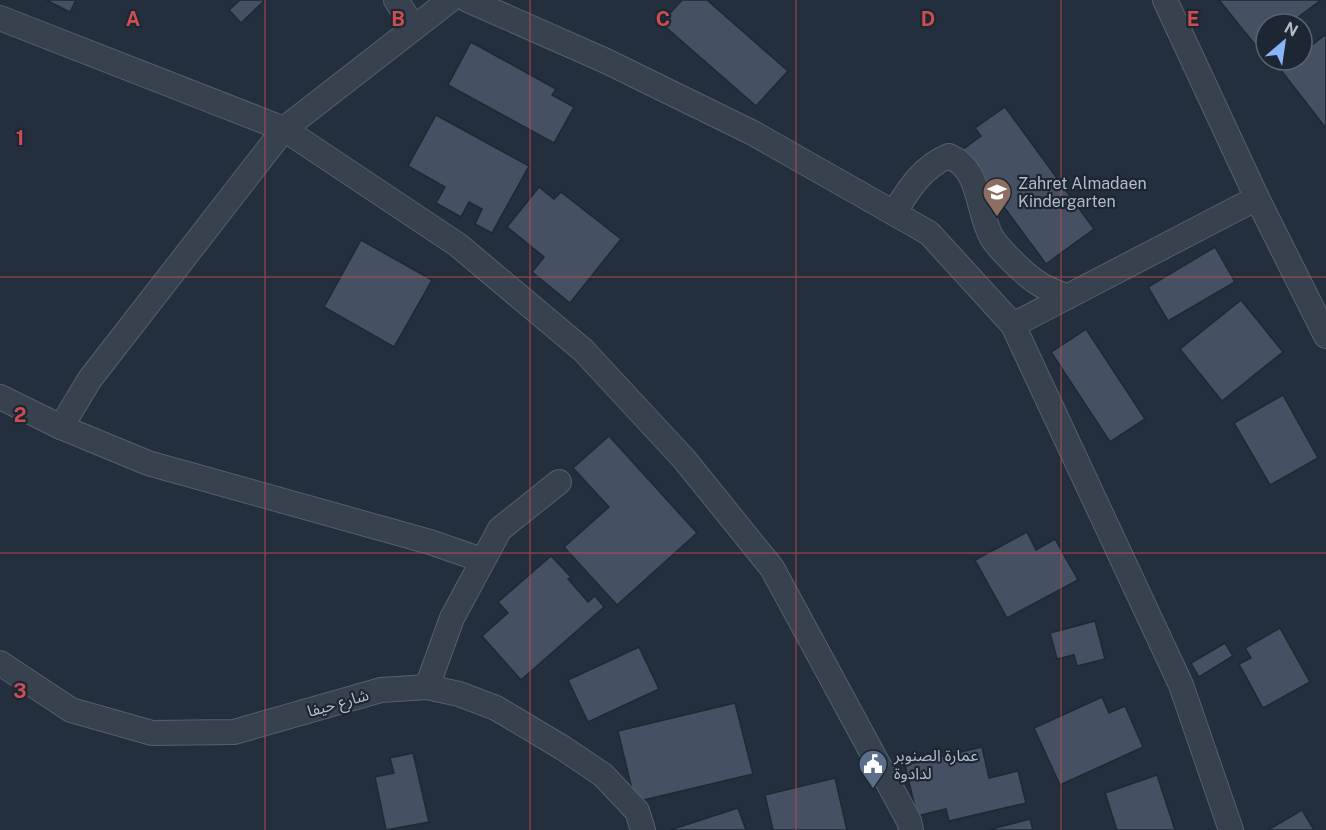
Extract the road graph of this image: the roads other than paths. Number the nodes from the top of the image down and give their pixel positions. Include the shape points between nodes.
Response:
1 (396, 0) edge
2 (452, 0) edge
3 (1165, 0) edge
4 (0, 18) edge
5 (414, 28) junction
6 (284, 129) junction
7 (1257, 198) junction
8 (894, 213) junction
9 (1067, 297) junction
10 (1013, 325) junction
11 (1326, 336) edge
12 (0, 397) edge
13 (61, 427) junction
14 (559, 482) dead end
15 (482, 560) junction
16 (0, 663) edge
17 (427, 687) junction
18 (643, 830) edge
19 (910, 830) edge
20 (1231, 830) edge

1 - 5 street
2 - 5 street
2 - 8 street via 606,61 732,123
3 - 7 street
4 - 6 street
5 - 6 street
6 - 13 street via 90,379
6 - 19 street via 458,244 583,350 684,459 772,568 909,821
7 - 9 street
7 - 11 street
8 - 9 street via 910,187 935,161 949,156 960,160 969,169 992,237 1038,284
8 - 10 street via 929,233
9 - 10 street
10 - 20 street via 1181,685
12 - 13 street
13 - 15 street via 148,464
14 - 15 street via 500,528
15 - 17 street via 452,618
16 - 17 street, شارع حيفا via 71,710 152,733 234,732 381,690
17 - 18 street, شارع حيفا via 496,708 563,748 603,775 637,811

